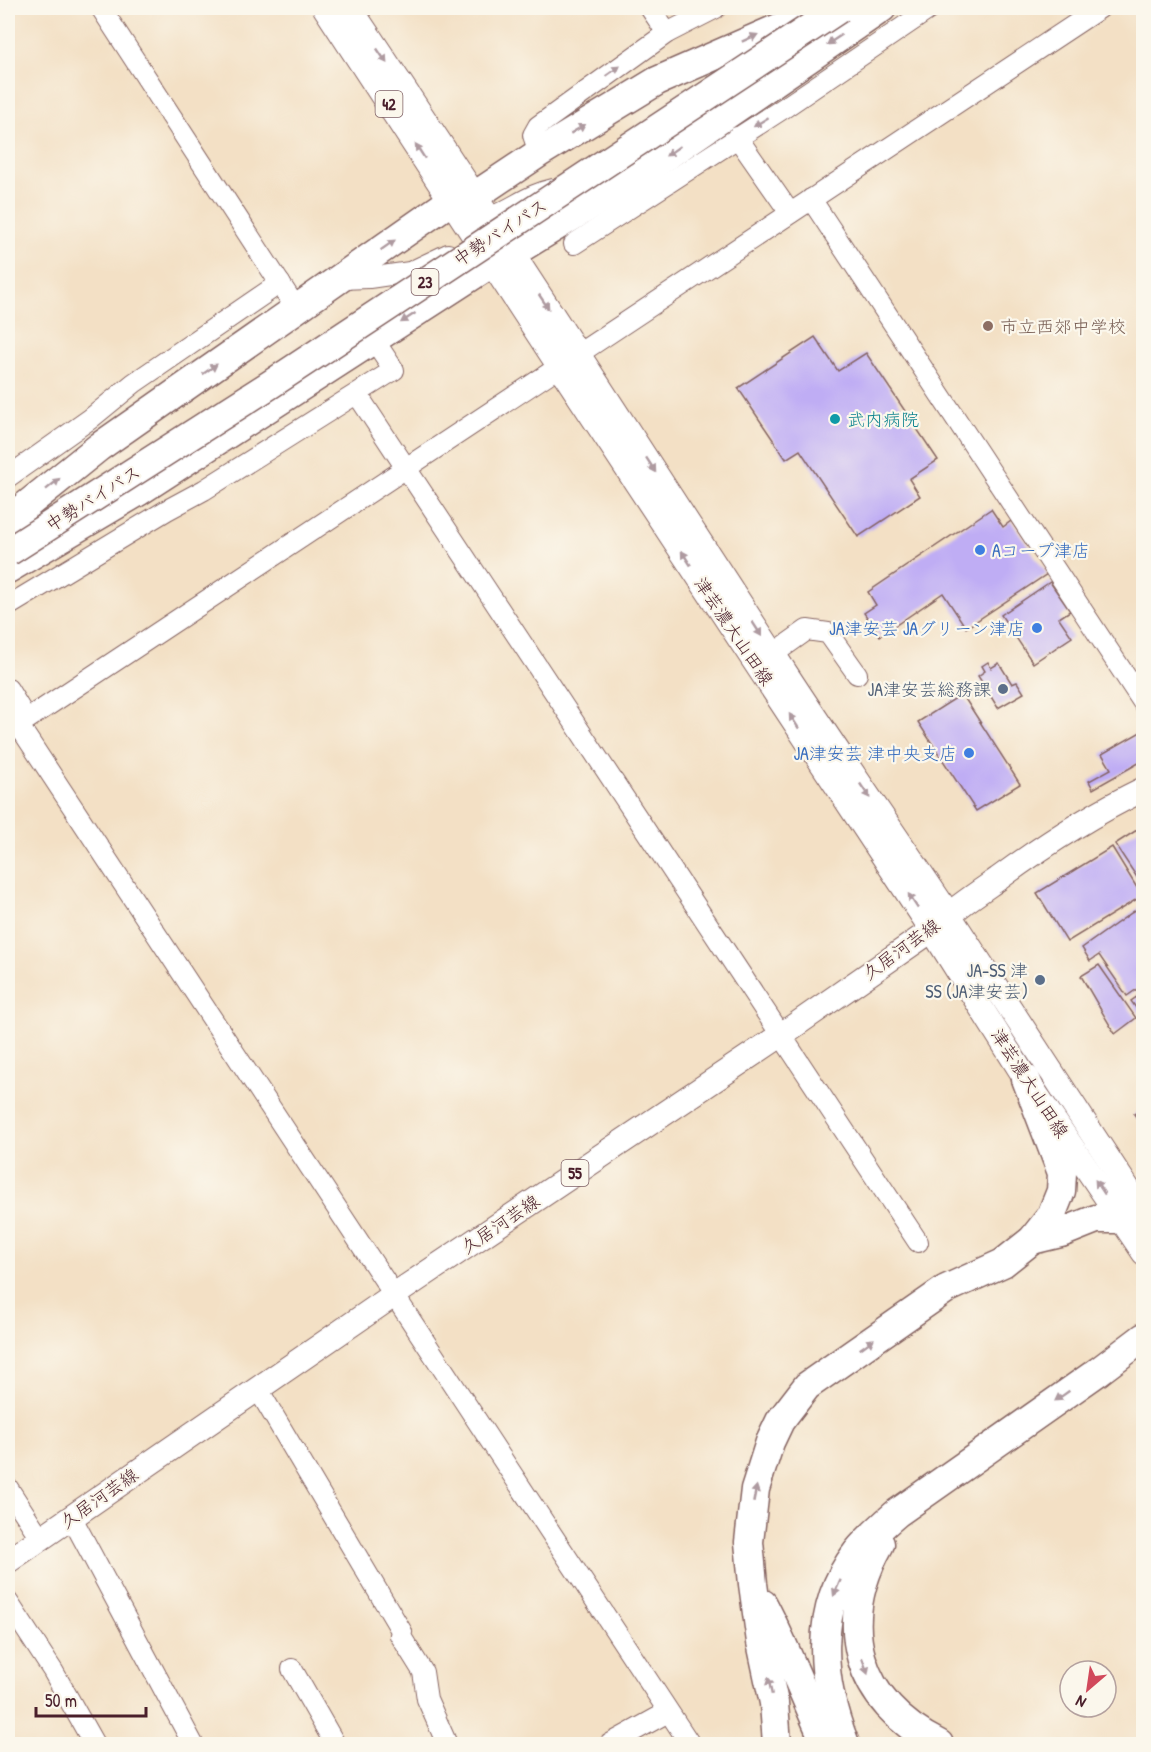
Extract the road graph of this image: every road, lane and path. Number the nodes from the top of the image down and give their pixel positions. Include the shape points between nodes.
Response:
1 (101, 8) edge
2 (325, 8) edge
3 (350, 8) edge
4 (650, 8) edge
5 (716, 8) edge
6 (824, 8) edge
7 (840, 8) edge
8 (882, 8) edge
9 (931, 8) edge
10 (1100, 8) edge
11 (667, 33) junction
12 (770, 83) junction
13 (787, 106) junction
14 (738, 137) junction
15 (539, 153) junction
16 (627, 183) junction
17 (811, 199) junction
18 (470, 208) junction
19 (790, 213) junction
20 (574, 244) dead end
21 (496, 250) junction
22 (339, 279) junction
23 (280, 283) junction
24 (296, 308) junction
25 (374, 340) junction
26 (569, 359) junction
27 (357, 394) junction
28 (406, 468) junction
29 (8, 477) edge
30 (8, 520) edge
31 (8, 552) edge
32 (8, 569) edge
33 (8, 606) edge
34 (765, 660) junction
35 (857, 674) dead end
36 (8, 689) edge
37 (1143, 704) edge
38 (15, 721) edge
39 (1143, 789) edge
40 (940, 922) junction
41 (781, 1035) junction
42 (1026, 1079) junction
43 (1136, 1222) edge
44 (1032, 1240) junction
45 (918, 1242) dead end
46 (1143, 1253) edge
47 (394, 1295) junction
48 (1143, 1337) edge
49 (1143, 1363) edge
50 (1099, 1371) junction
51 (258, 1389) junction
52 (8, 1488) edge
53 (897, 1513) junction
54 (72, 1518) junction
55 (41, 1539) junction
56 (8, 1561) edge
57 (753, 1584) junction
58 (8, 1602) edge
59 (292, 1670) dead end
60 (668, 1712) junction
61 (93, 1744) edge
62 (193, 1744) edge
63 (336, 1744) edge
64 (447, 1744) edge
65 (610, 1744) edge
66 (690, 1744) edge
67 (777, 1744) edge
68 (826, 1744) edge
69 (845, 1744) edge
70 (939, 1744) edge

1 - 23 street
18 -> 2 main road, 津芸濃大山田線 / 42
3 -> 18 main road, 津芸濃大山田線 / 42
4 - 11 street
5 - 11 street
15 -> 6 highway via 657,81
7 - 31 highway, 中勢バイパス / 23, bridge
8 -> 12 highway
9 - 13 street
10 - 17 street
15 -> 11 street via 533,135 538,126
12 - 13 street
12 -> 16 highway
13 -> 14 street
14 - 19 street
14 - 20 street
15 - 18 highway
16 - 18 street via 604,180
16 - 21 highway
17 - 19 street
17 - 37 street
18 - 21 main road, 津芸濃大山田線 / 42
22 -> 18 highway
19 - 26 street
21 - 22 street via 410,272
21 -> 25 highway
21 - 26 main road, 津芸濃大山田線 / 42
22 - 24 highway
23 - 24 street
23 - 29 street via 134,383
30 -> 24 highway via 99,447
25 - 27 street via 394,370
25 - 32 highway via 138,492
26 - 28 street
26 - 34 main road, 津芸濃大山田線 / 42
27 - 28 street
27 - 33 street
28 - 38 street
28 - 41 street
34 - 35 street via 807,630 828,633
34 - 40 main road, 津芸濃大山田線 / 42
36 - 38 street
38 - 47 street
39 - 40 main road, 久居河芸線 / 55 via 1074,827
40 - 41 main road, 久居河芸線 / 55
40 - 42 main road, 津芸濃大山田線 / 42
40 - 43 main road, 津芸濃大山田線 / 42
41 - 45 street
41 - 47 main road, 久居河芸線 / 55
43 -> 42 main road, 津芸濃大山田線 / 42
42 - 44 highway via 1062,1173 1058,1203
43 - 44 highway via 1096,1219
43 - 46 main road, 津芸濃大山田線 / 42
57 -> 44 highway via 749,1542 755,1489 770,1442 793,1403 807,1386 946,1289 1003,1263
47 - 51 main road, 久居河芸線 / 55
47 - 60 street
48 - 50 highway
49 - 50 highway
50 -> 53 highway
51 - 54 main road, 久居河芸線 / 55
51 - 64 street via 402,1632 400,1635 423,1672 427,1699
52 - 55 street
53 -> 69 highway via 856,1553 833,1595 829,1612 824,1644 826,1678
53 -> 70 highway via 872,1557 858,1596 859,1644 870,1681 881,1699 909,1726
54 - 55 main road, 久居河芸線 / 55
54 - 62 street
55 - 56 main road, 久居河芸線 / 55
67 -> 57 highway via 774,1703
57 - 68 highway
58 - 61 street via 53,1671
59 - 63 street
60 - 65 street
60 - 66 street

